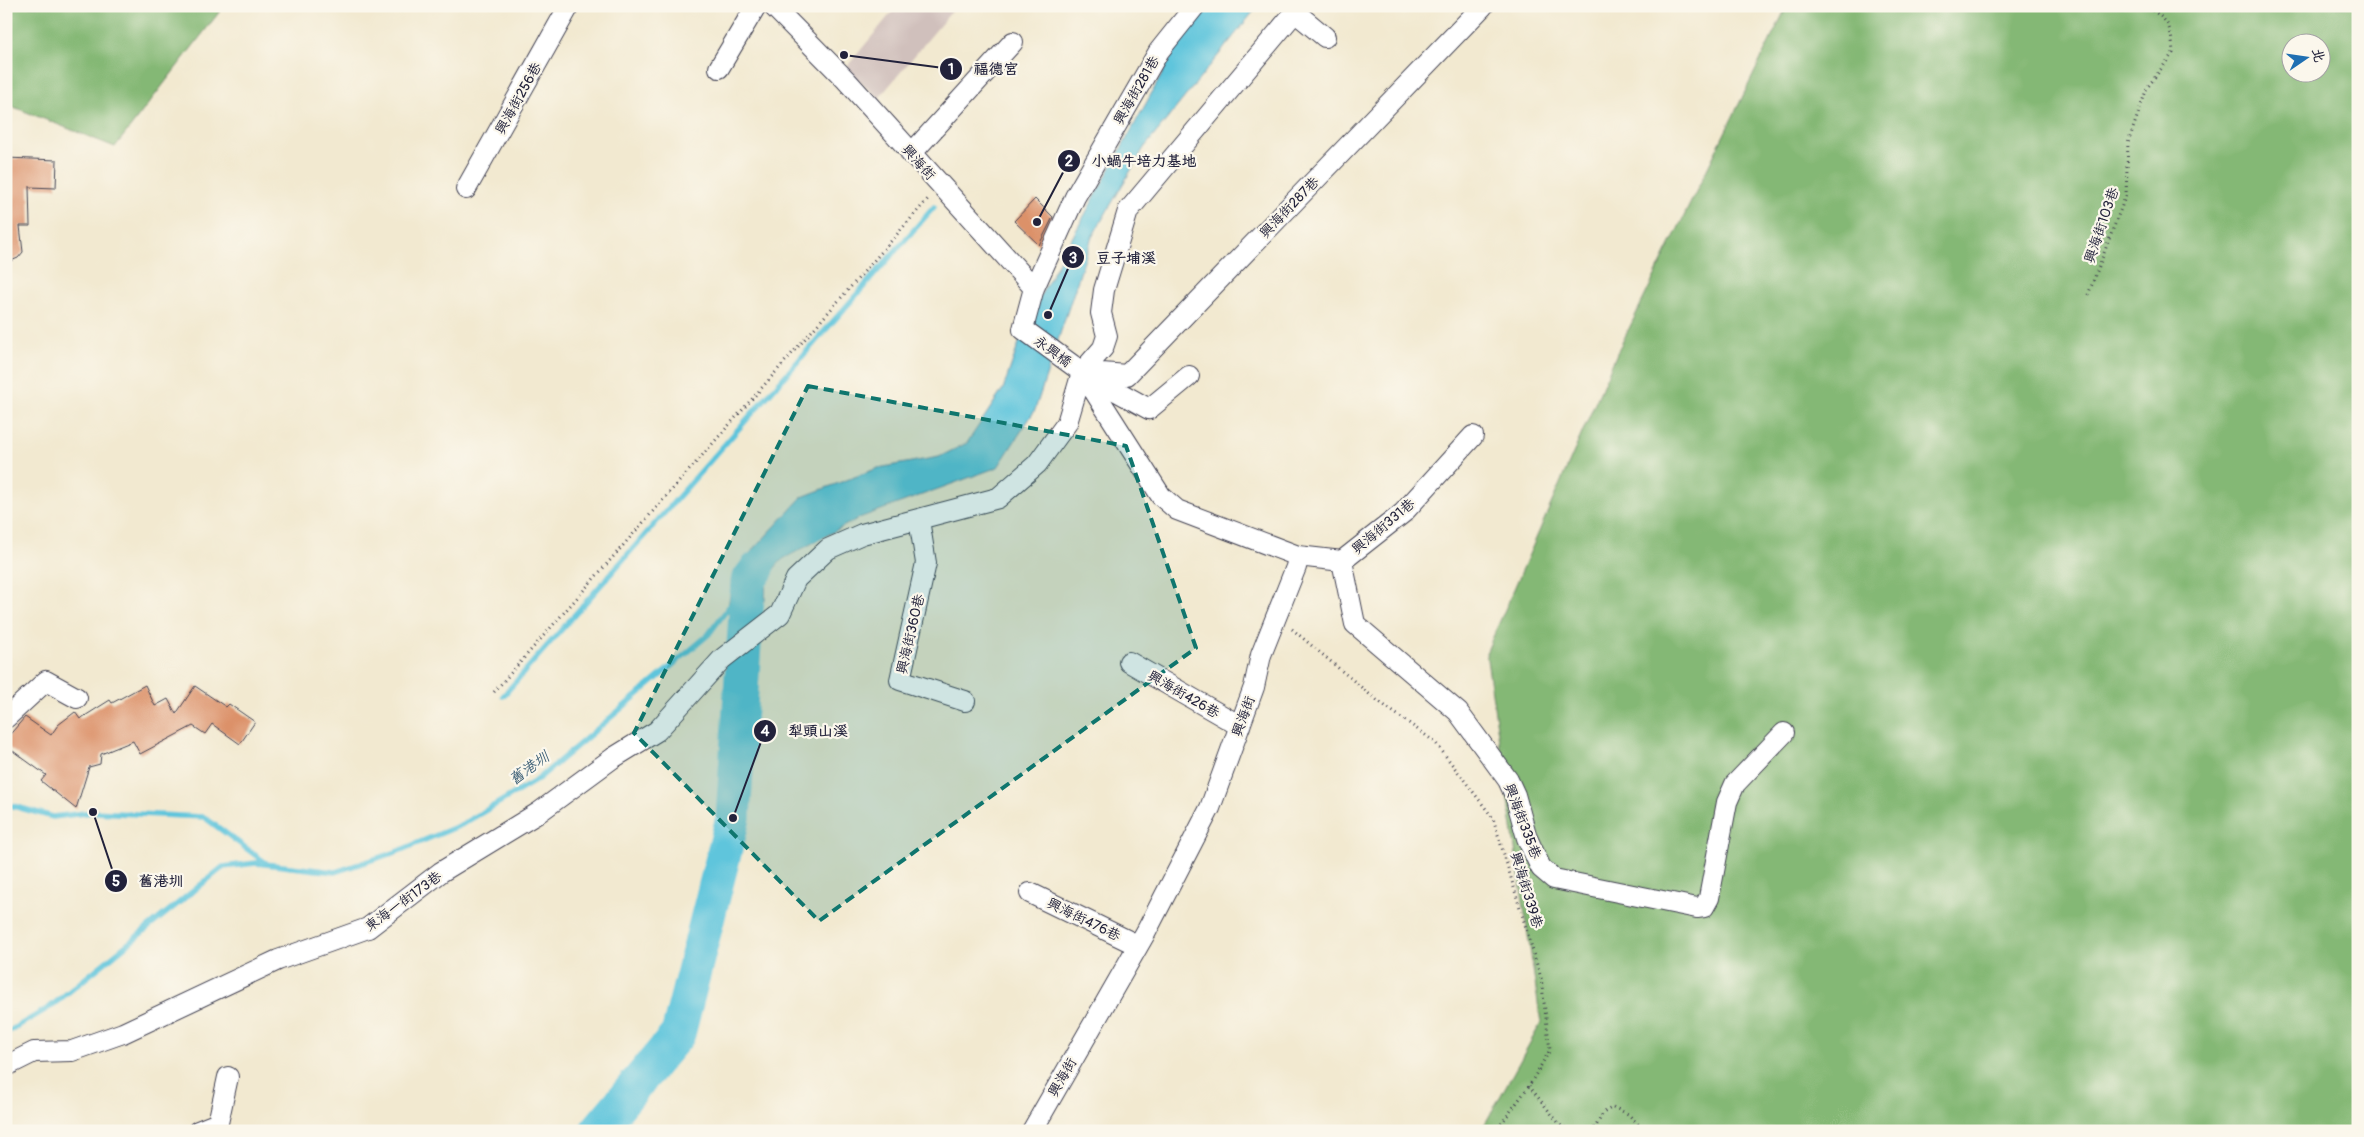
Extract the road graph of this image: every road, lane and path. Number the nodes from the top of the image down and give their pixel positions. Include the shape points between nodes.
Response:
1 (569, 6) edge
2 (756, 6) edge
3 (773, 6) edge
4 (1195, 6) edge
5 (1484, 6) edge
6 (2145, 6) edge
7 (1325, 37) dead end
8 (1013, 42) dead end
9 (719, 68) dead end
10 (911, 154) junction
11 (940, 185) junction
12 (466, 189) dead end
13 (1034, 288) junction
14 (2088, 294) dead end
15 (1082, 372) junction
16 (1189, 376) dead end
17 (1473, 436) dead end
18 (919, 520) junction
19 (1298, 556) junction
20 (1342, 561) junction
21 (1276, 616) junction
22 (1129, 662) dead end
23 (494, 692) dead end
24 (77, 698) dead end
25 (965, 701) dead end
26 (6, 718) edge
27 (1240, 726) junction
28 (1784, 733) dead end
29 (1030, 893) dead end
30 (1137, 945) junction
31 (6, 1066) edge
32 (228, 1077) dead end
33 (1528, 1086) junction
34 (198, 1131) edge
35 (1032, 1131) edge
36 (1496, 1131) edge
37 (1645, 1131) edge

1 - 12 street, 興海街256巷
2 - 9 street
3 - 10 street, 興海街 via 846,80
4 - 13 street, 興海街281巷 via 1159,50 1075,197
5 - 15 street, 興海街287巷 via 1127,375
6 - 14 path, 興海街103巷 via 2159,14 2172,29 2174,53 2147,88 2128,143 2126,195
7 - 15 street via 1295,12 1128,211 1104,290 1101,313 1107,336 1103,348
8 - 10 street
10 - 11 street, 興海街
11 - 13 street, 興海街
11 - 23 path
13 - 15 street, 永興橋 via 1023,329
15 - 16 street via 1149,409
15 - 18 street via 1067,423 1037,464 998,498
15 - 19 street via 1160,496 1177,510
17 - 20 street, 興海街331巷 via 1403,513
18 - 25 street, 興海街360巷 via 926,563 900,680
18 - 31 street, 東海一街173巷 via 862,534 828,549 796,579 780,614 722,658 657,732 612,758 538,813 442,872 368,928 278,960 123,1033 72,1051 34,1052
19 - 20 street, 興海街331巷
19 - 21 street, 興海街
20 - 28 street, 興海街335巷 via 1355,624 1458,712 1508,780 1526,838 1541,868 1554,880 1704,907 1709,898 1727,802 1735,784
21 - 27 street, 興海街 via 1260,655 1254,688
21 - 33 path, 興海街339巷 via 1374,698 1434,742 1493,818 1541,978 1550,1050
22 - 27 street, 興海街426巷
24 - 26 street via 46,681
27 - 30 street, 興海街 via 1210,808
29 - 30 street, 興海街476巷
30 - 35 street, 興海街
32 - 34 street via 218,1123
33 - 36 path, 興海街339巷
33 - 37 path via 1561,1126 1569,1130 1595,1128 1603,1112 1613,1107 1631,1115

